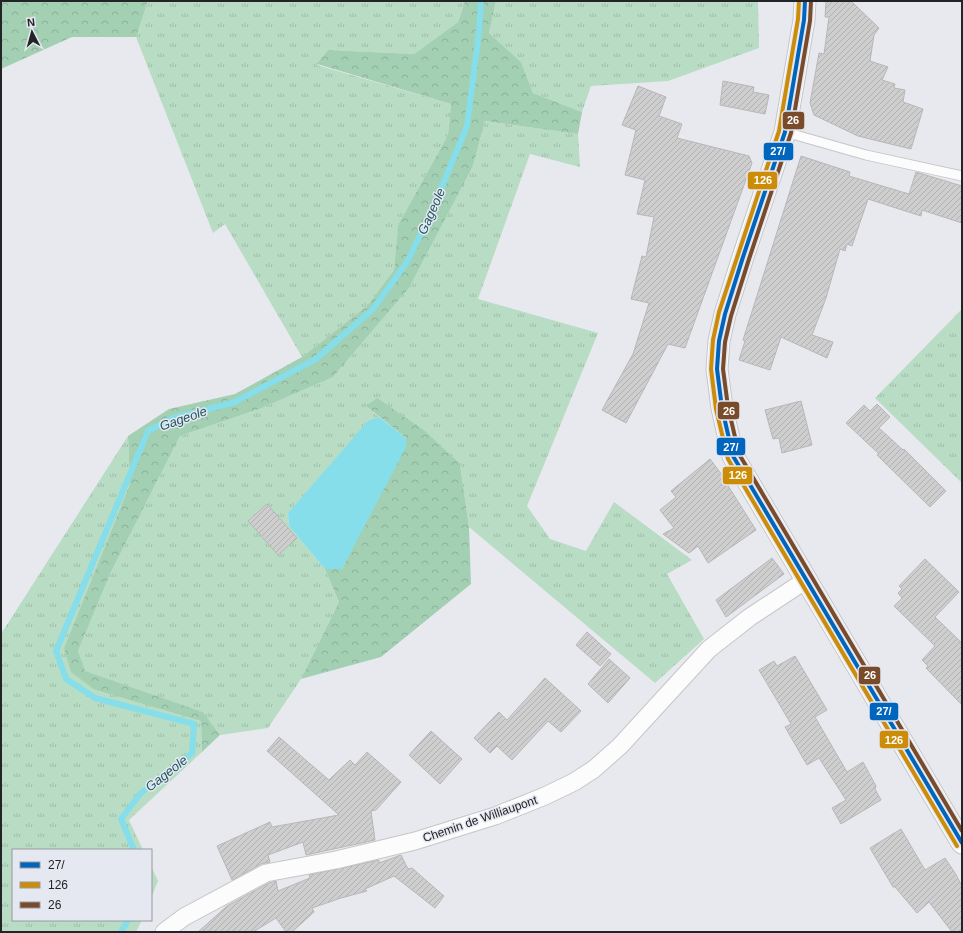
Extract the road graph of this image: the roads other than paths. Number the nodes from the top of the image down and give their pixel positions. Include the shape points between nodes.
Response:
1 (805, 1) edge
2 (785, 132) junction
3 (962, 176) edge
4 (806, 580) junction
5 (962, 843) edge
6 (164, 932) edge

1 - 2 street
2 - 3 lane via 866,155
2 - 4 street via 725,314 719,341 717,369 722,408 733,456
4 - 5 street
4 - 6 street, Chemin de Williaupont via 750,617 709,649 620,746 594,769 574,782 495,816 415,841 336,860 266,872 184,917

